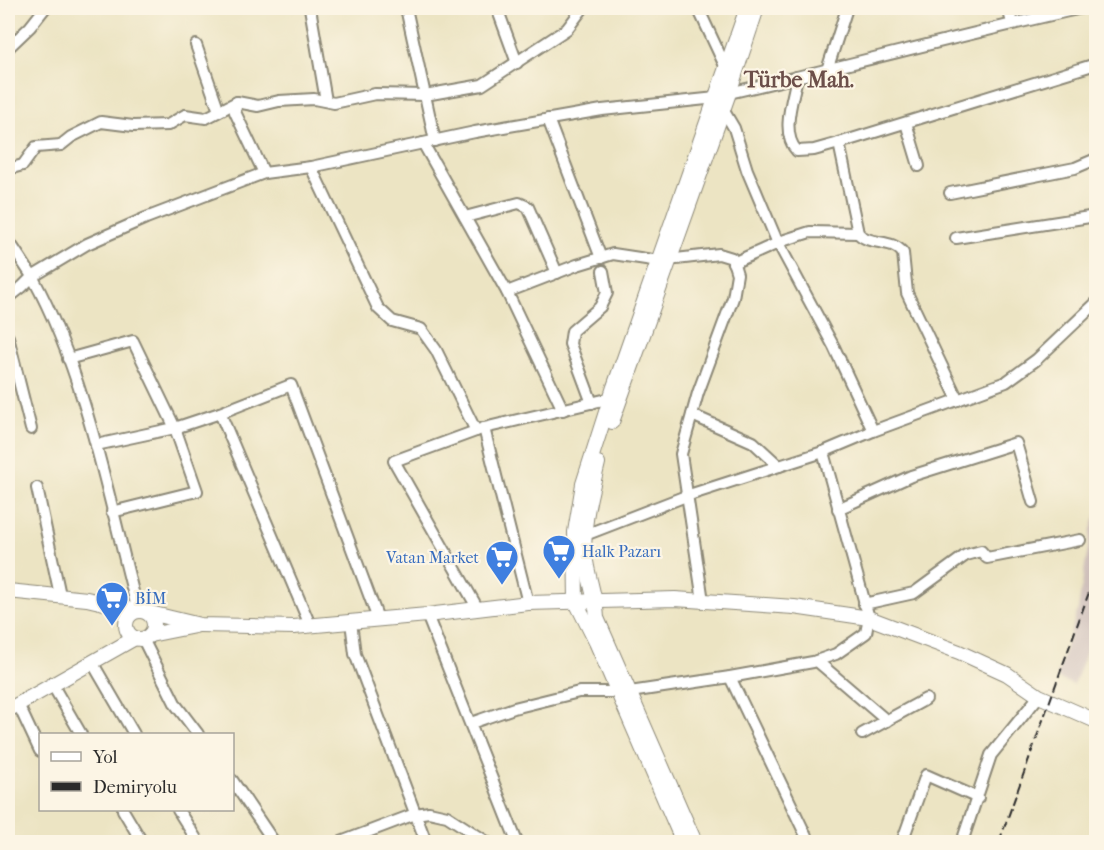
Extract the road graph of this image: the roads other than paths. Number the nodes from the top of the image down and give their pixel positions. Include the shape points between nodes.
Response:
1 (45, 8) edge
2 (310, 8) edge
3 (406, 8) edge
4 (496, 8) edge
5 (583, 8) edge
6 (698, 8) edge
7 (747, 8) edge
8 (757, 8) edge
9 (847, 8) edge
10 (1008, 8) edge
11 (1082, 8) edge
12 (1012, 23) junction
13 (196, 45) dead end
14 (8, 48) edge
15 (517, 63) junction
16 (1096, 64) edge
17 (726, 68) junction
18 (827, 70) junction
19 (797, 77) junction
20 (425, 95) junction
21 (723, 100) junction
22 (326, 101) junction
23 (237, 102) junction
24 (219, 111) junction
25 (548, 119) junction
26 (906, 123) junction
27 (435, 141) junction
28 (839, 142) junction
29 (423, 143) junction
30 (1096, 159) edge
31 (919, 166) dead end
32 (312, 167) junction
33 (8, 170) edge
34 (264, 173) junction
35 (950, 193) dead end
36 (1096, 216) edge
37 (465, 217) junction
38 (858, 232) junction
39 (956, 238) dead end
40 (8, 240) edge
41 (778, 244) junction
42 (601, 258) junction
43 (664, 261) junction
44 (733, 263) junction
45 (603, 271) dead end
46 (557, 273) junction
47 (32, 277) junction
48 (507, 292) junction
49 (8, 298) edge
50 (1096, 303) edge
51 (8, 337) edge
52 (68, 359) junction
53 (616, 397) junction
54 (958, 400) junction
55 (592, 403) junction
56 (562, 410) junction
57 (220, 413) junction
58 (692, 416) junction
59 (175, 428) junction
60 (31, 429) dead end
61 (480, 429) junction
62 (873, 431) junction
63 (96, 445) junction
64 (823, 452) junction
65 (779, 466) junction
66 (37, 488) dead end
67 (686, 496) junction
68 (1033, 502) dead end
69 (838, 509) junction
70 (112, 512) junction
71 (585, 535) junction
72 (1080, 540) dead end
73 (8, 591) edge
74 (60, 595) junction
75 (703, 601) junction
76 (576, 602) junction
77 (596, 602) junction
78 (528, 603) junction
79 (864, 604) junction
80 (478, 609) junction
81 (142, 611) junction
82 (427, 615) junction
83 (869, 618) junction
84 (378, 619) junction
85 (351, 622) junction
86 (200, 625) junction
87 (310, 625) junction
88 (142, 637) junction
89 (817, 661) junction
90 (92, 662) junction
91 (730, 677) junction
92 (52, 684) junction
93 (624, 692) junction
94 (1039, 696) junction
95 (926, 699) dead end
96 (13, 707) edge
97 (887, 721) junction
98 (1096, 721) edge
99 (471, 723) junction
100 (80, 733) edge
101 (133, 733) edge
102 (197, 733) edge
103 (862, 734) dead end
104 (39, 749) edge
105 (234, 783) edge
106 (978, 798) junction
107 (124, 811) edge
108 (179, 811) edge
109 (415, 814) junction
110 (1096, 836) edge
111 (142, 843) edge
112 (198, 843) edge
113 (274, 843) edge
114 (341, 843) edge
115 (426, 843) edge
116 (488, 843) edge
117 (517, 843) edge
118 (682, 843) edge
119 (695, 843) edge
120 (809, 843) edge
121 (902, 843) edge
122 (962, 843) edge
123 (1094, 843) edge

1 - 14 street
2 - 22 street
3 - 20 street
4 - 15 street
5 - 15 street via 567,29
6 - 17 street
7 - 17 main road
8 - 21 main road
9 - 18 street
10 - 12 street
11 - 12 street
12 - 18 street
13 - 24 street
15 - 20 street via 482,85
16 - 26 street
17 - 21 main road
18 - 19 street
19 - 21 street
19 - 28 street via 788,124 792,145 797,150 814,150
20 - 22 street via 375,94 334,103
20 - 27 street
21 - 25 street via 602,110
21 - 41 street
21 - 43 main road
22 - 23 street via 279,101 258,106
23 - 24 street
23 - 34 street via 235,112
24 - 33 street via 206,118 185,115 168,125 101,122 61,145 36,147 23,165
25 - 27 street
25 - 42 street
26 - 28 street
26 - 31 street
27 - 29 street
28 - 38 street
29 - 32 street
29 - 37 street
30 - 35 street via 1075,168
32 - 34 street
32 - 61 street via 378,308 392,321 421,329
34 - 47 street via 87,244
36 - 39 street
37 - 46 street via 519,203 528,207
37 - 48 street
38 - 41 street via 810,232
38 - 54 street via 862,238 893,244 903,253 907,293
40 - 47 street
41 - 44 street
41 - 62 street via 834,347
42 - 43 street via 613,255
42 - 46 street
43 - 44 street via 719,254 732,258
43 - 53 main road
44 - 58 street via 737,274 734,298
45 - 55 street via 607,293 600,306 572,331 570,344
46 - 48 street
47 - 49 street
47 - 52 street
48 - 56 street
50 - 54 street via 1036,360 1006,382
51 - 60 street
52 - 59 street via 133,341
52 - 63 street
53 - 55 street
53 - 71 main road via 585,518
53 - 76 main road via 583,484 575,532
54 - 62 street
55 - 56 street
56 - 61 street
57 - 59 street
57 - 84 street via 291,385
57 - 87 street
58 - 65 street via 753,442
58 - 67 street via 681,454
59 - 63 street
59 - 70 street via 197,491
61 - 78 street
61 - 80 street via 394,461
62 - 64 street
63 - 70 street
64 - 65 street
64 - 69 street
65 - 67 street
66 - 74 street
67 - 71 street
67 - 75 street
68 - 69 street via 1016,443 911,476
69 - 79 street
70 - 81 street
71 - 77 main road via 585,555
72 - 79 street via 987,558 981,551 966,555 914,593
73 - 74 main road
74 - 81 main road
75 - 77 main road via 675,598
75 - 83 main road via 795,607
76 - 77 main road
76 - 78 main road
76 - 93 main road
77 - 93 main road via 597,618
78 - 80 main road
79 - 83 street
80 - 82 main road
81 - 86 main road
81 - 88 main road via 154,620 154,628
81 - 88 main road via 131,614 126,621 127,629
82 - 84 main road
82 - 99 street
83 - 89 street via 866,633 836,654
83 - 94 main road via 1007,674
84 - 85 main road
85 - 87 main road
85 - 109 street via 355,654
86 - 87 main road
86 - 88 main road
88 - 90 main road
88 - 102 street via 176,705
89 - 91 street
89 - 97 street
90 - 92 main road
90 - 101 street
91 - 93 street
91 - 120 street
92 - 96 main road
92 - 100 street
93 - 99 street via 579,693
93 - 118 main road
93 - 119 main road
94 - 98 main road
94 - 106 street via 991,755
95 - 97 street
96 - 104 street
97 - 103 street
99 - 117 street
105 - 113 street
106 - 121 street via 926,775
106 - 122 street
107 - 111 street
108 - 112 street
109 - 114 street
109 - 115 street
109 - 116 street via 447,816
110 - 123 main road

